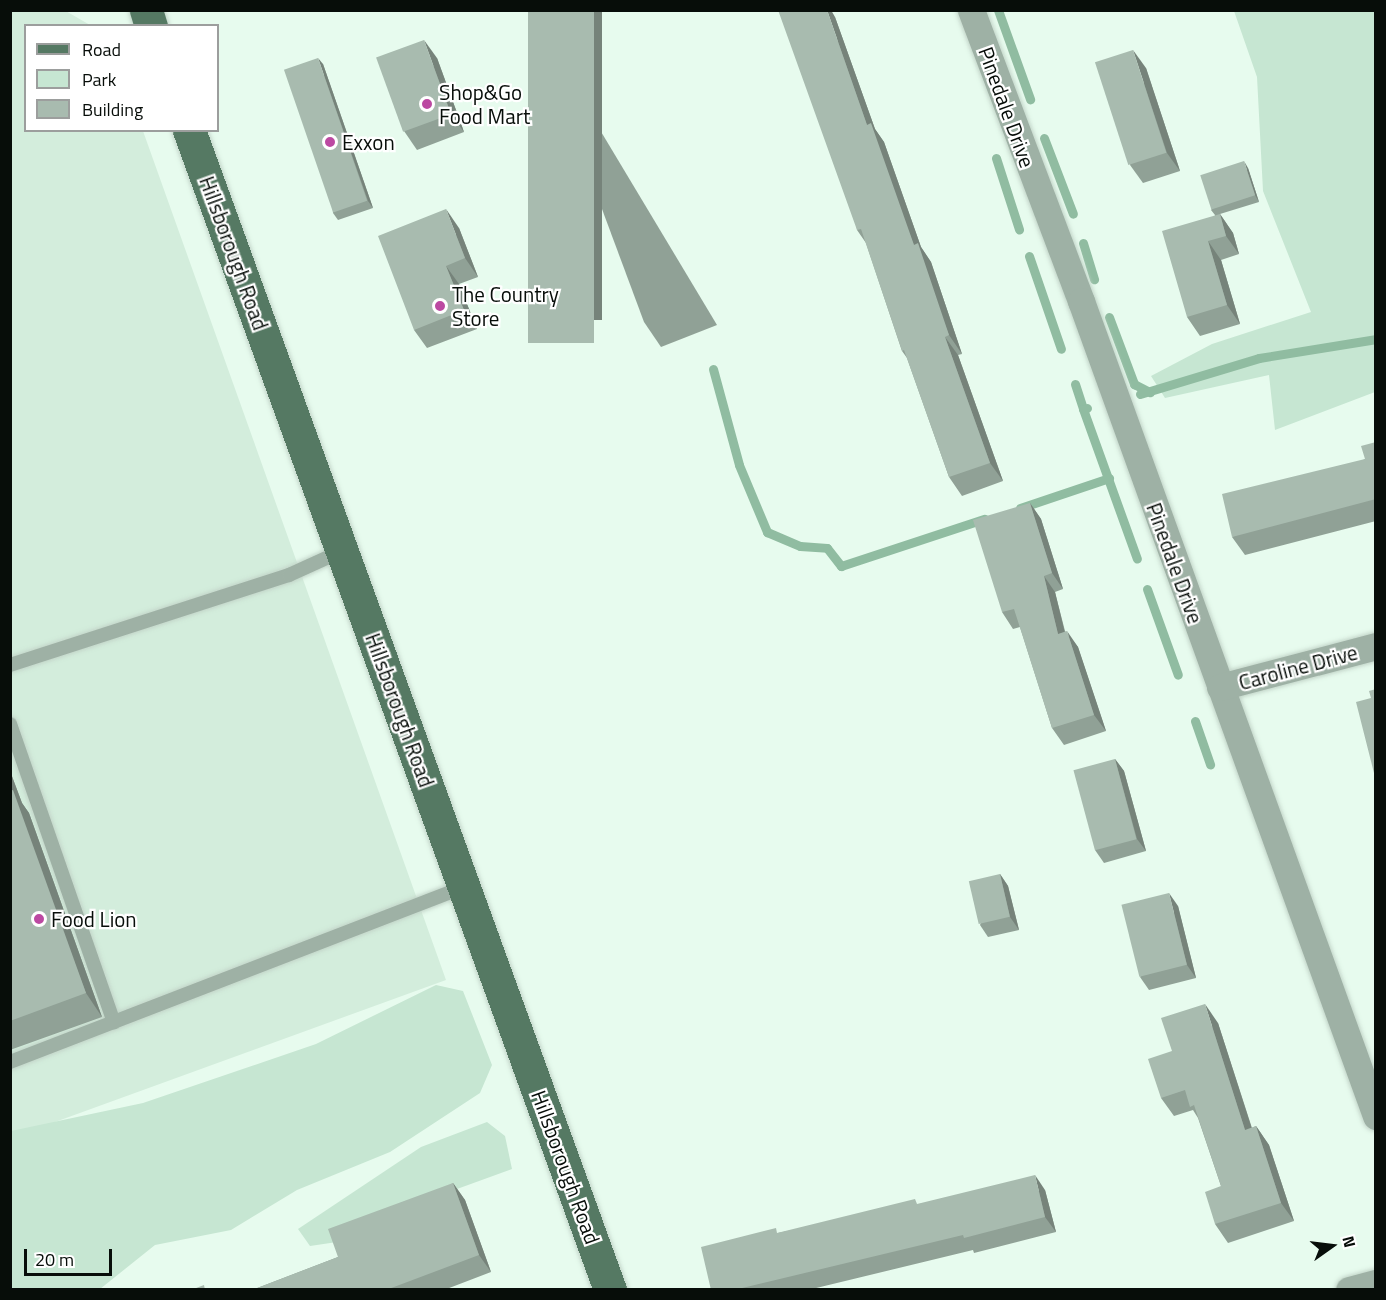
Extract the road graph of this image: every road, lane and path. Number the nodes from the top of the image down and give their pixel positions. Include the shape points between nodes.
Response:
1 (971, 10) edge
2 (190, 132) edge
3 (342, 551) junction
4 (1376, 646) edge
5 (10, 665) edge
6 (1220, 687) junction
7 (10, 724) edge
8 (464, 887) junction
9 (114, 1022) junction
10 (10, 1062) edge
11 (1376, 1116) edge
12 (1376, 1282) edge
13 (610, 1290) edge
14 (1349, 1290) edge

1 - 6 street, Pinedale Drive
2 - 3 main road, Hillsborough Road
3 - 5 lane via 289,575
3 - 8 main road, Hillsborough Road
4 - 6 street, Caroline Drive
6 - 11 street, Pinedale Drive
7 - 9 lane
8 - 9 lane
8 - 13 main road, Hillsborough Road
9 - 10 lane
12 - 14 street

